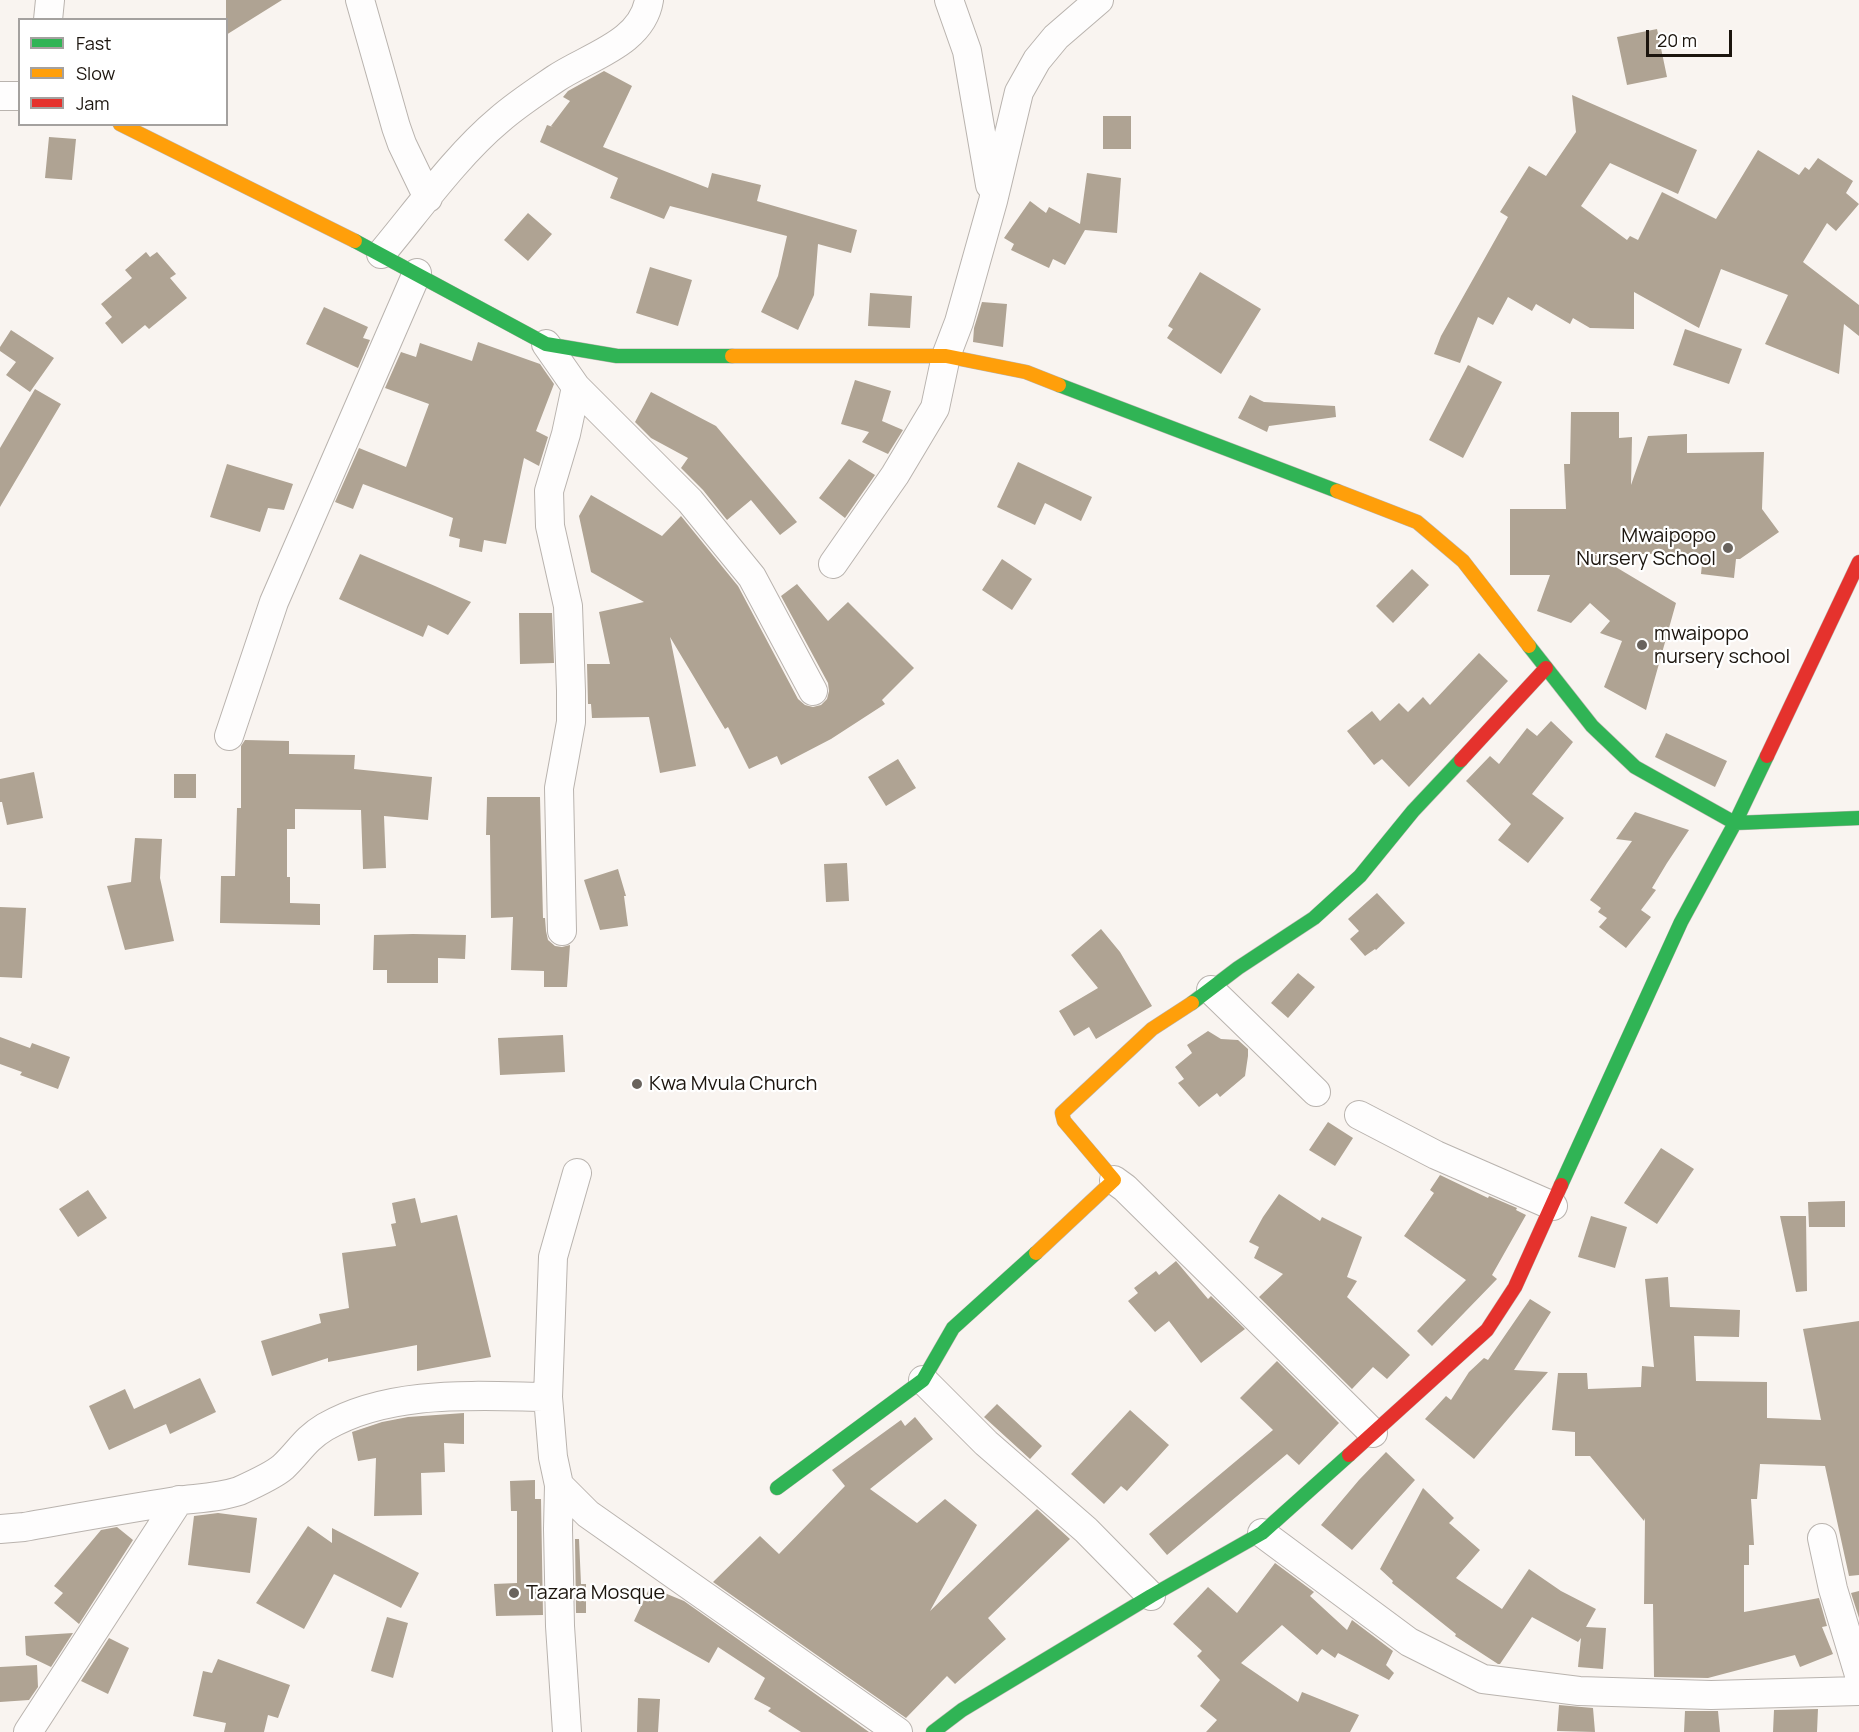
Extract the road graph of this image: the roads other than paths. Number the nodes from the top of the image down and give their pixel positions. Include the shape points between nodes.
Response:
1 (50, 0) edge
2 (360, 0) edge
3 (649, 0) edge
4 (949, 0) edge
5 (1100, 0) edge
6 (48, 18) edge
7 (0, 96) edge
8 (18, 96) edge
9 (124, 126) edge
10 (428, 198) junction
11 (993, 201) junction
12 (381, 254) junction
13 (417, 273) junction
14 (546, 344) junction
15 (946, 356) junction
16 (576, 387) junction
17 (1859, 562) edge
18 (833, 564) dead end
19 (1546, 668) junction
20 (813, 691) dead end
21 (229, 736) dead end
22 (1859, 818) edge
23 (1735, 823) junction
24 (562, 931) dead end
25 (1211, 990) junction
26 (1316, 1092) dead end
27 (1359, 1115) dead end
28 (577, 1173) dead end
29 (1114, 1180) junction
30 (1553, 1206) junction
31 (923, 1380) junction
32 (548, 1397) junction
33 (1373, 1433) junction
34 (559, 1485) junction
35 (777, 1488) dead end
36 (179, 1500) junction
37 (0, 1528) edge
38 (1262, 1533) junction
39 (1822, 1538) dead end
40 (1151, 1596) junction
41 (1859, 1676) edge
42 (1859, 1691) edge
43 (28, 1732) edge
44 (567, 1732) edge
45 (898, 1732) edge
46 (933, 1732) edge

1 - 6 street
2 - 10 street via 396,127
3 - 10 street via 645,17 637,28 499,120
4 - 11 street via 967,51
5 - 11 street via 1056,37 1019,92
7 - 8 street
9 - 12 street
10 - 12 street
11 - 15 street
12 - 13 street
13 - 14 street
13 - 21 street via 274,602
14 - 15 street via 618,356
14 - 16 street
15 - 18 street via 935,408 895,475
15 - 19 street via 1026,372 1417,522 1463,561
16 - 20 street via 690,501 752,577
16 - 24 street via 549,491 550,526 567,606 571,691 571,722 559,788
17 - 23 street
19 - 23 street via 1592,726 1635,768
19 - 25 street via 1413,811 1360,876 1314,918
22 - 23 street
23 - 30 street via 1681,922
25 - 26 street
25 - 29 street via 1152,1029 1062,1113 1064,1121
27 - 30 street via 1436,1155
28 - 32 street via 553,1257
29 - 31 street via 953,1328
29 - 33 street
30 - 33 street via 1515,1287 1486,1330
31 - 35 street
31 - 40 street via 986,1443 1086,1530
32 - 34 street
32 - 36 street via 440,1397 364,1410 327,1426 308,1439 281,1469 239,1490 210,1498
33 - 38 street
34 - 44 street
34 - 45 street via 597,1520
36 - 37 street
36 - 43 street
38 - 40 street
38 - 42 street via 1409,1642 1483,1678 1591,1691 1711,1695
39 - 41 street
40 - 46 street via 962,1710

